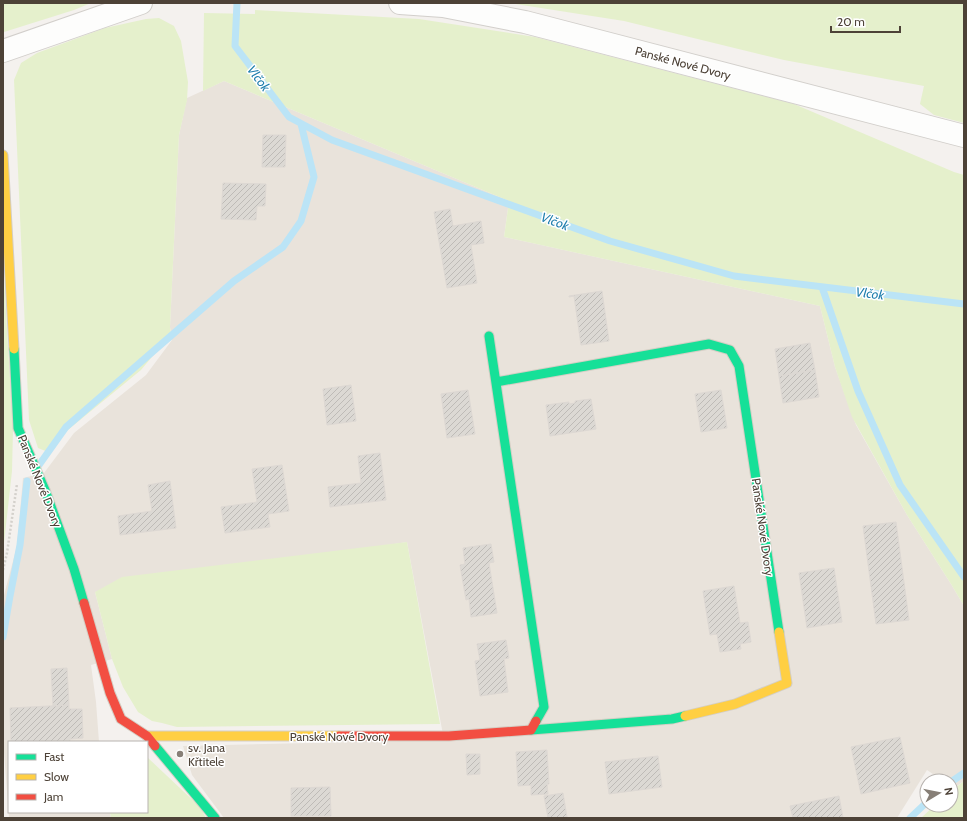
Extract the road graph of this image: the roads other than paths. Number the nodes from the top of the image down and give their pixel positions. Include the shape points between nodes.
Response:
1 (141, 3) edge
2 (400, 3) edge
3 (3, 51) edge
4 (964, 136) edge
5 (3, 155) edge
6 (489, 336) dead end
7 (496, 382) junction
8 (531, 730) junction
9 (147, 736) junction
10 (215, 818) edge

1 - 3 street
2 - 4 street, Panské Nové Dvory via 443,6 525,22
5 - 9 street, Panské Nové Dvory via 18,428 45,490 74,569 110,693 121,719
6 - 7 street
7 - 8 street via 544,707
7 - 8 street, Panské Nové Dvory via 709,344 730,350 739,366 787,683 735,704 672,719
8 - 9 street, Panské Nové Dvory via 449,736
9 - 10 street, Panské Nové Dvory

